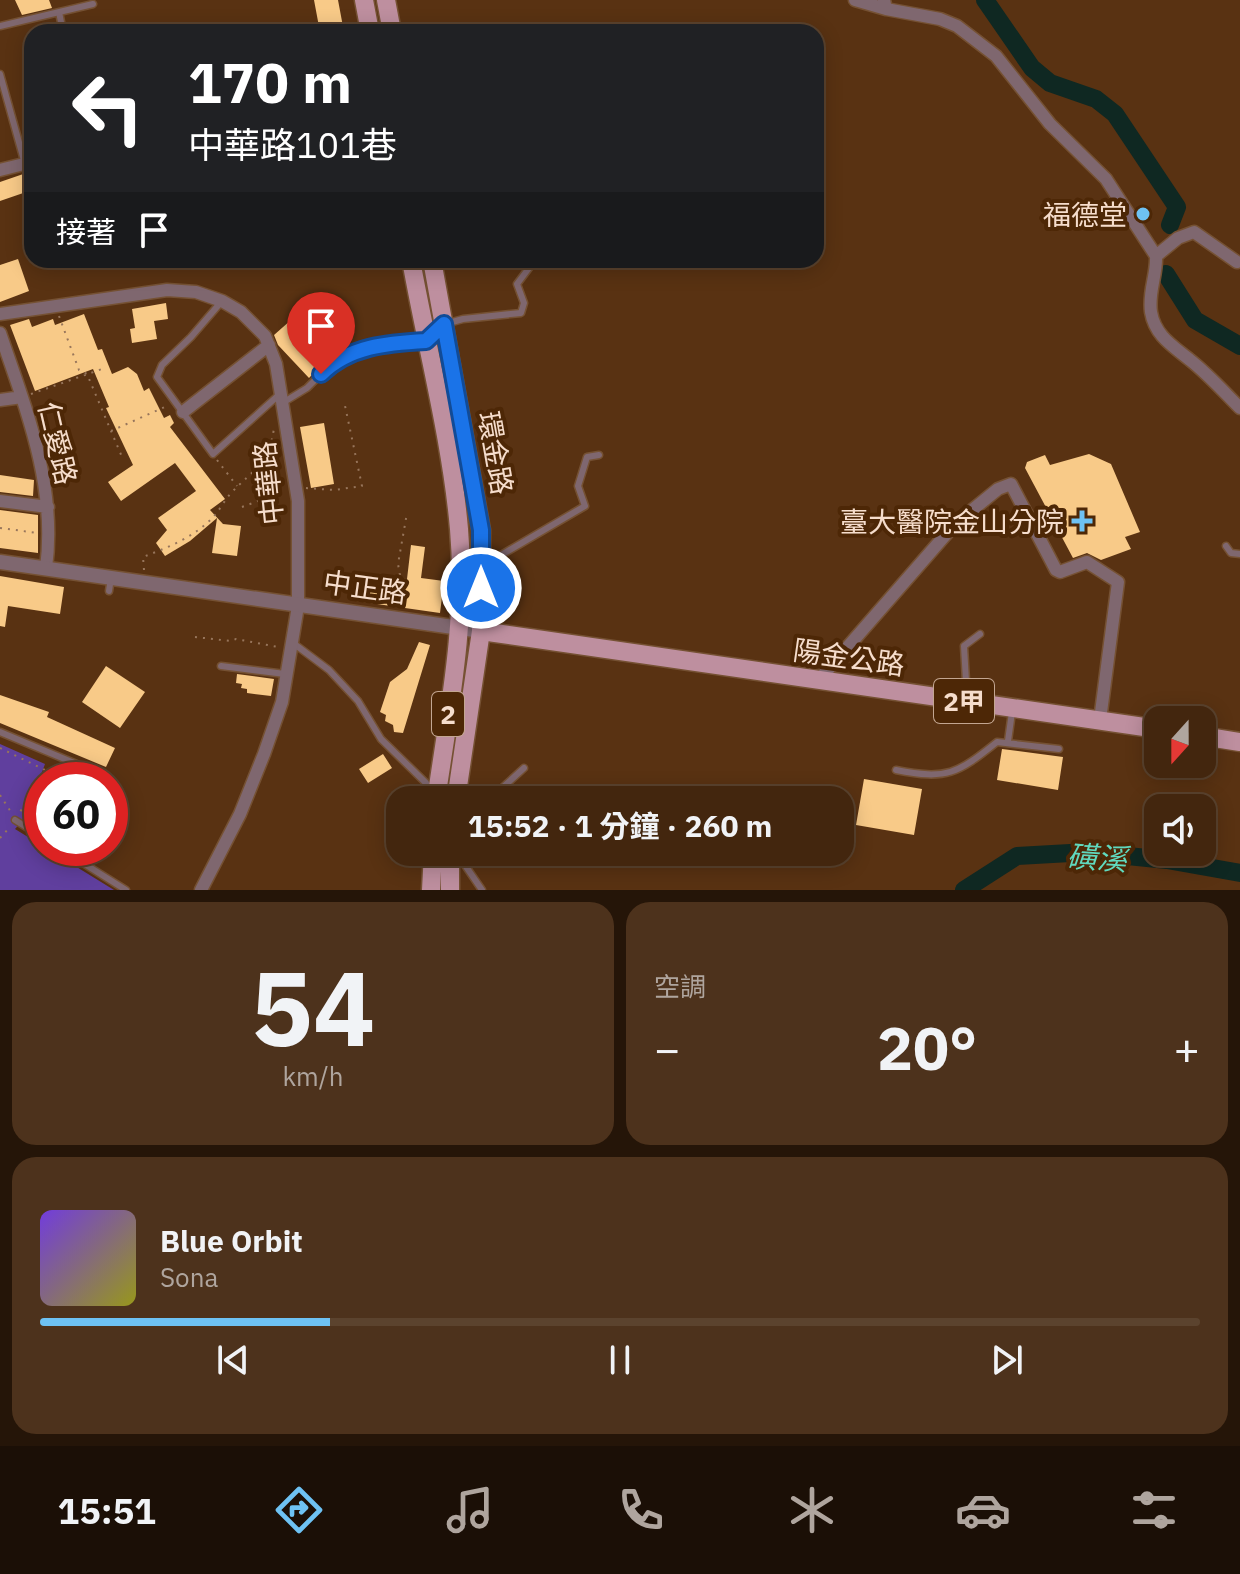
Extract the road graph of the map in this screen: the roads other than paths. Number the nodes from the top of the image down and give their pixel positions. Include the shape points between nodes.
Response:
1 (364, 0) edge
2 (386, 0) edge
3 (855, 0) edge
4 (93, 4) dead end
5 (885, 5) edge
6 (59, 12) junction
7 (61, 24) edge
8 (368, 24) edge
9 (390, 24) edge
10 (0, 26) edge
11 (0, 74) edge
12 (24, 148) edge
13 (24, 164) edge
14 (0, 170) edge
15 (1156, 256) junction
16 (1237, 262) dead end
17 (412, 268) edge
18 (434, 268) edge
19 (529, 268) edge
20 (222, 301) junction
21 (0, 314) edge
22 (444, 324) junction
23 (0, 333) edge
24 (426, 341) junction
25 (269, 345) junction
26 (22, 397) junction
27 (283, 397) junction
28 (0, 400) edge
29 (179, 407) junction
30 (1240, 408) edge
31 (599, 455) dead end
32 (0, 501) edge
33 (48, 507) junction
34 (1226, 546) dead end
35 (1240, 554) edge
36 (0, 562) edge
37 (481, 567) junction
38 (46, 568) junction
39 (298, 606) junction
40 (461, 629) junction
41 (481, 631) junction
42 (980, 634) dead end
43 (292, 646) junction
44 (221, 666) dead end
45 (287, 674) junction
46 (769, 674) joint
47 (818, 681) junction
48 (967, 702) junction
49 (1013, 708) junction
50 (1100, 720) junction
51 (1144, 727) edge
52 (0, 732) edge
53 (1216, 738) edge
54 (1008, 741) junction
55 (1240, 742) edge
56 (1059, 749) dead end
57 (72, 762) edge
58 (524, 768) dead end
59 (896, 770) dead end
60 (427, 786) edge
61 (435, 786) edge
62 (458, 786) edge
63 (504, 786) edge
64 (15, 820) road end
65 (24, 826) edge
66 (88, 866) edge
67 (432, 866) edge
68 (450, 866) edge
69 (466, 866) edge
70 (126, 890) edge
71 (201, 890) edge
72 (431, 890) edge
73 (450, 890) edge
74 (482, 890) edge

1 - 8 main road
2 - 9 main road
3 - 5 street
4 - 6 lane
5 - 15 street via 957,26 996,56 1050,124 1106,179
6 - 7 lane
6 - 10 lane
11 - 12 lane
13 - 14 street
15 - 16 street via 1194,232
15 - 30 street via 1151,314 1159,332
17 - 24 main road, 環金路 / 2
18 - 22 main road, 環金路 / 2
19 - 22 lane via 517,284 524,303 521,313
20 - 21 street, 中華路 via 167,290
20 - 25 street, 中華路 via 241,312
20 - 29 lane via 157,377
22 - 24 lane
22 - 37 main road, 環金路 / 2 via 481,530
23 - 26 street, 仁愛路
24 - 27 lane via 379,343 335,360 307,388
24 - 40 main road, 環金路 / 2 via 459,529
25 - 27 street, 中華路
25 - 29 street
26 - 28 street
26 - 33 street, 仁愛路 via 38,445
27 - 29 lane via 213,454
27 - 39 street, 中華路 via 296,488
31 - 37 lane via 587,457 578,486 585,506
32 - 33 street
33 - 38 street, 仁愛路
34 - 35 lane
36 - 38 street, 中正路
37 - 41 main road, 環金路 / 2
38 - 39 street, 中正路 via 110,585 144,584
39 - 40 street, 中正路
39 - 43 street, 中華路
40 - 41 street, 中正路
40 - 61 main road, 環金路 / 2
41 - 46 main road, 中正路 / 2甲
41 - 62 main road, 環金路 / 2
42 - 48 lane via 964,646
43 - 45 street, 中華路
43 - 60 lane via 329,670 358,701 381,739
44 - 45 lane
45 - 71 street, 中華路 via 264,754
46 - 47 main road, 陽金公路 / 2甲
47 - 48 main road, 陽金公路 / 2甲
47 - 50 street via 955,524 1011,484 1056,570 1087,562 1118,582
48 - 49 main road, 陽金公路 / 2甲
49 - 50 main road, 陽金公路 / 2甲
49 - 54 lane
50 - 51 main road, 陽金公路 / 2甲
52 - 57 lane
53 - 55 main road
54 - 56 lane
54 - 59 lane via 997,742 965,768 932,777
58 - 63 lane
64 - 65 lane
66 - 70 lane
67 - 72 main road
68 - 73 main road
69 - 74 lane

